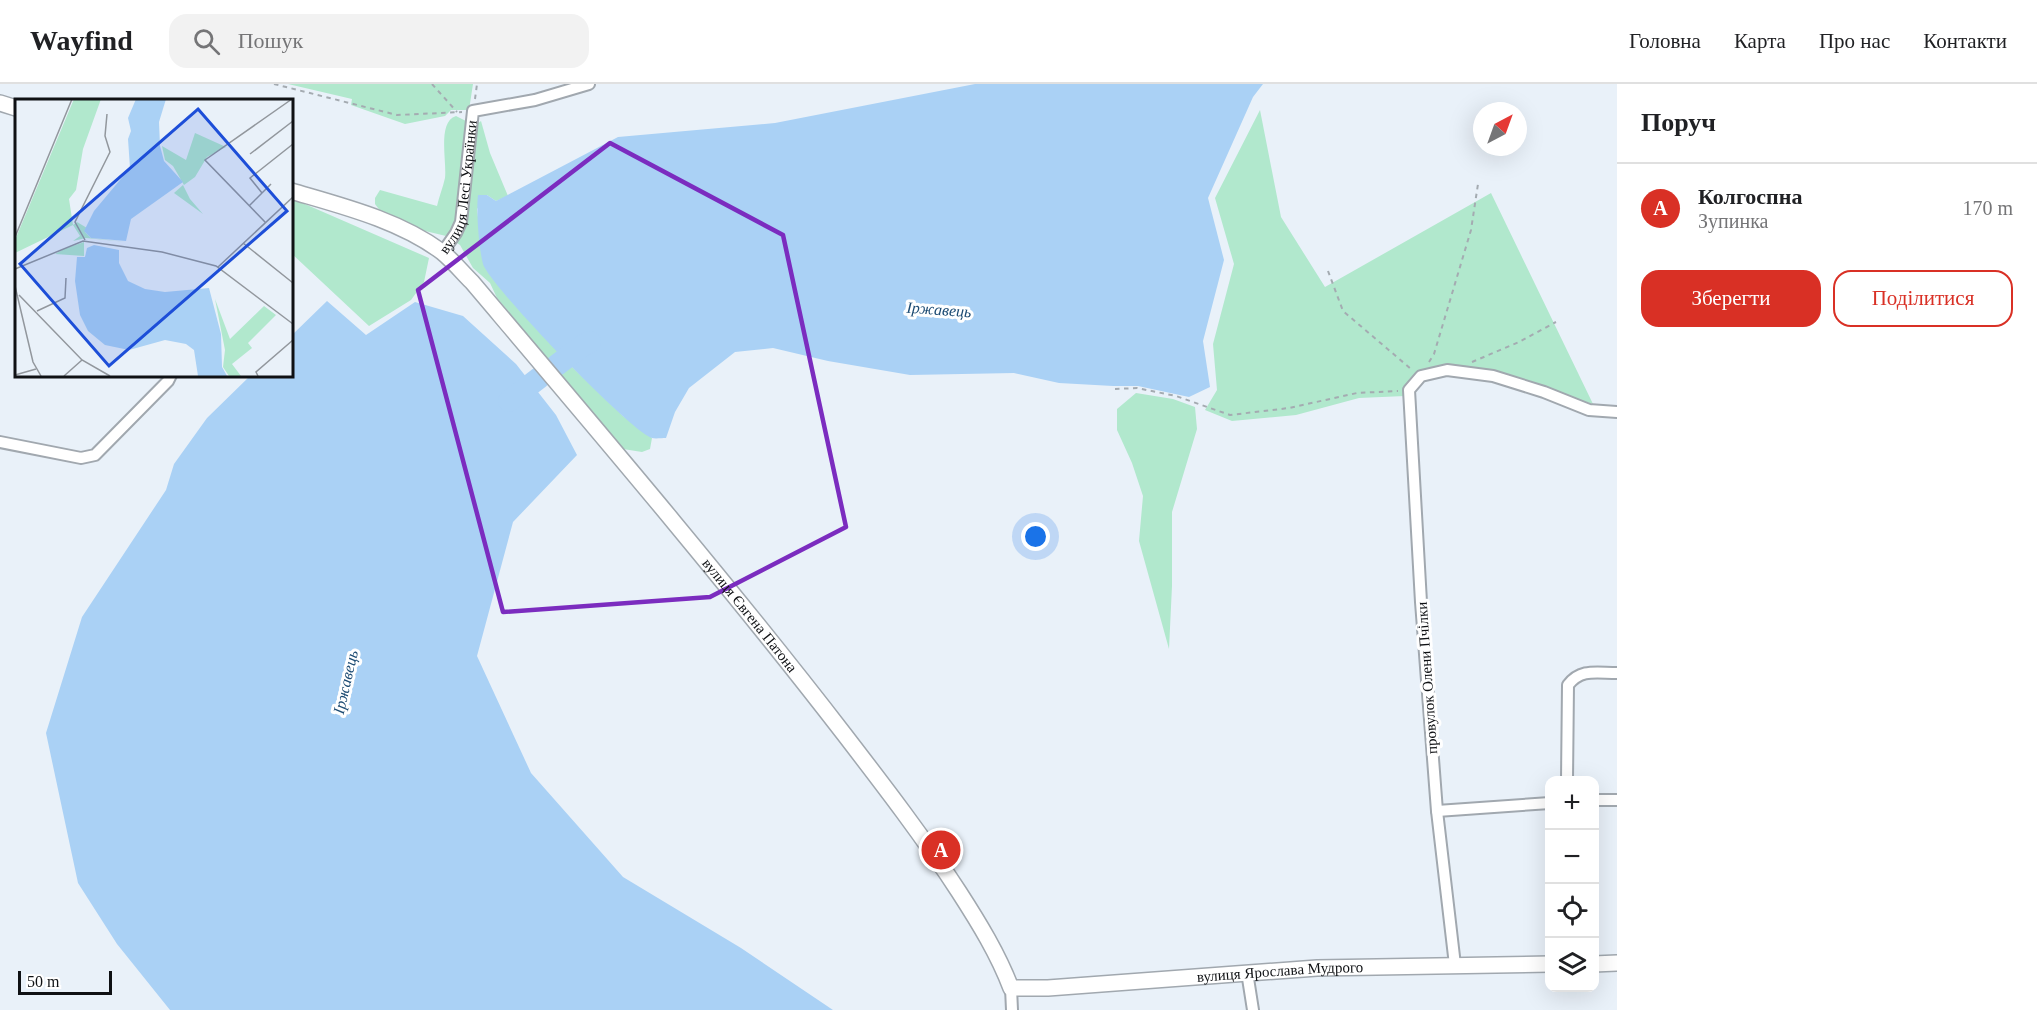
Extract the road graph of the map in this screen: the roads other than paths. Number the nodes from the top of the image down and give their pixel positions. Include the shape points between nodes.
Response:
1 (589, 84) edge
2 (0, 103) edge
3 (15, 108) edge
4 (292, 191) edge
5 (442, 253) junction
6 (170, 376) edge
7 (1617, 412) edge
8 (0, 442) edge
9 (1617, 673) edge
10 (1567, 776) edge
11 (1599, 800) edge
12 (1617, 800) edge
13 (1545, 803) edge
14 (1437, 811) junction
15 (1617, 963) edge
16 (1545, 964) edge
17 (1599, 964) edge
18 (1455, 965) junction
19 (1247, 972) junction
20 (1011, 988) junction
21 (1012, 1010) edge
22 (1253, 1010) edge

1 - 5 street, вулиця Лесі Українки via 473,111 461,222
2 - 3 street
4 - 5 street, вулиця Лесі Українки via 398,228
5 - 20 street, вулиця Євгена Патона via 472,282 698,549 878,778 970,910
6 - 8 street via 95,455 81,458
7 - 14 street, провулок Олени Пчілки via 1589,410 1493,376 1447,370 1420,376 1409,390
9 - 10 street via 1576,675 1568,685
11 - 12 street
13 - 14 street
14 - 18 street, провулок Олени Пчілки
15 - 17 street
16 - 18 street, вулиця Ярослава Мудрого
18 - 19 street, вулиця Ярослава Мудрого
19 - 20 street, вулиця Ярослава Мудрого
19 - 22 street
20 - 21 street, вулиця Євгена Патона

